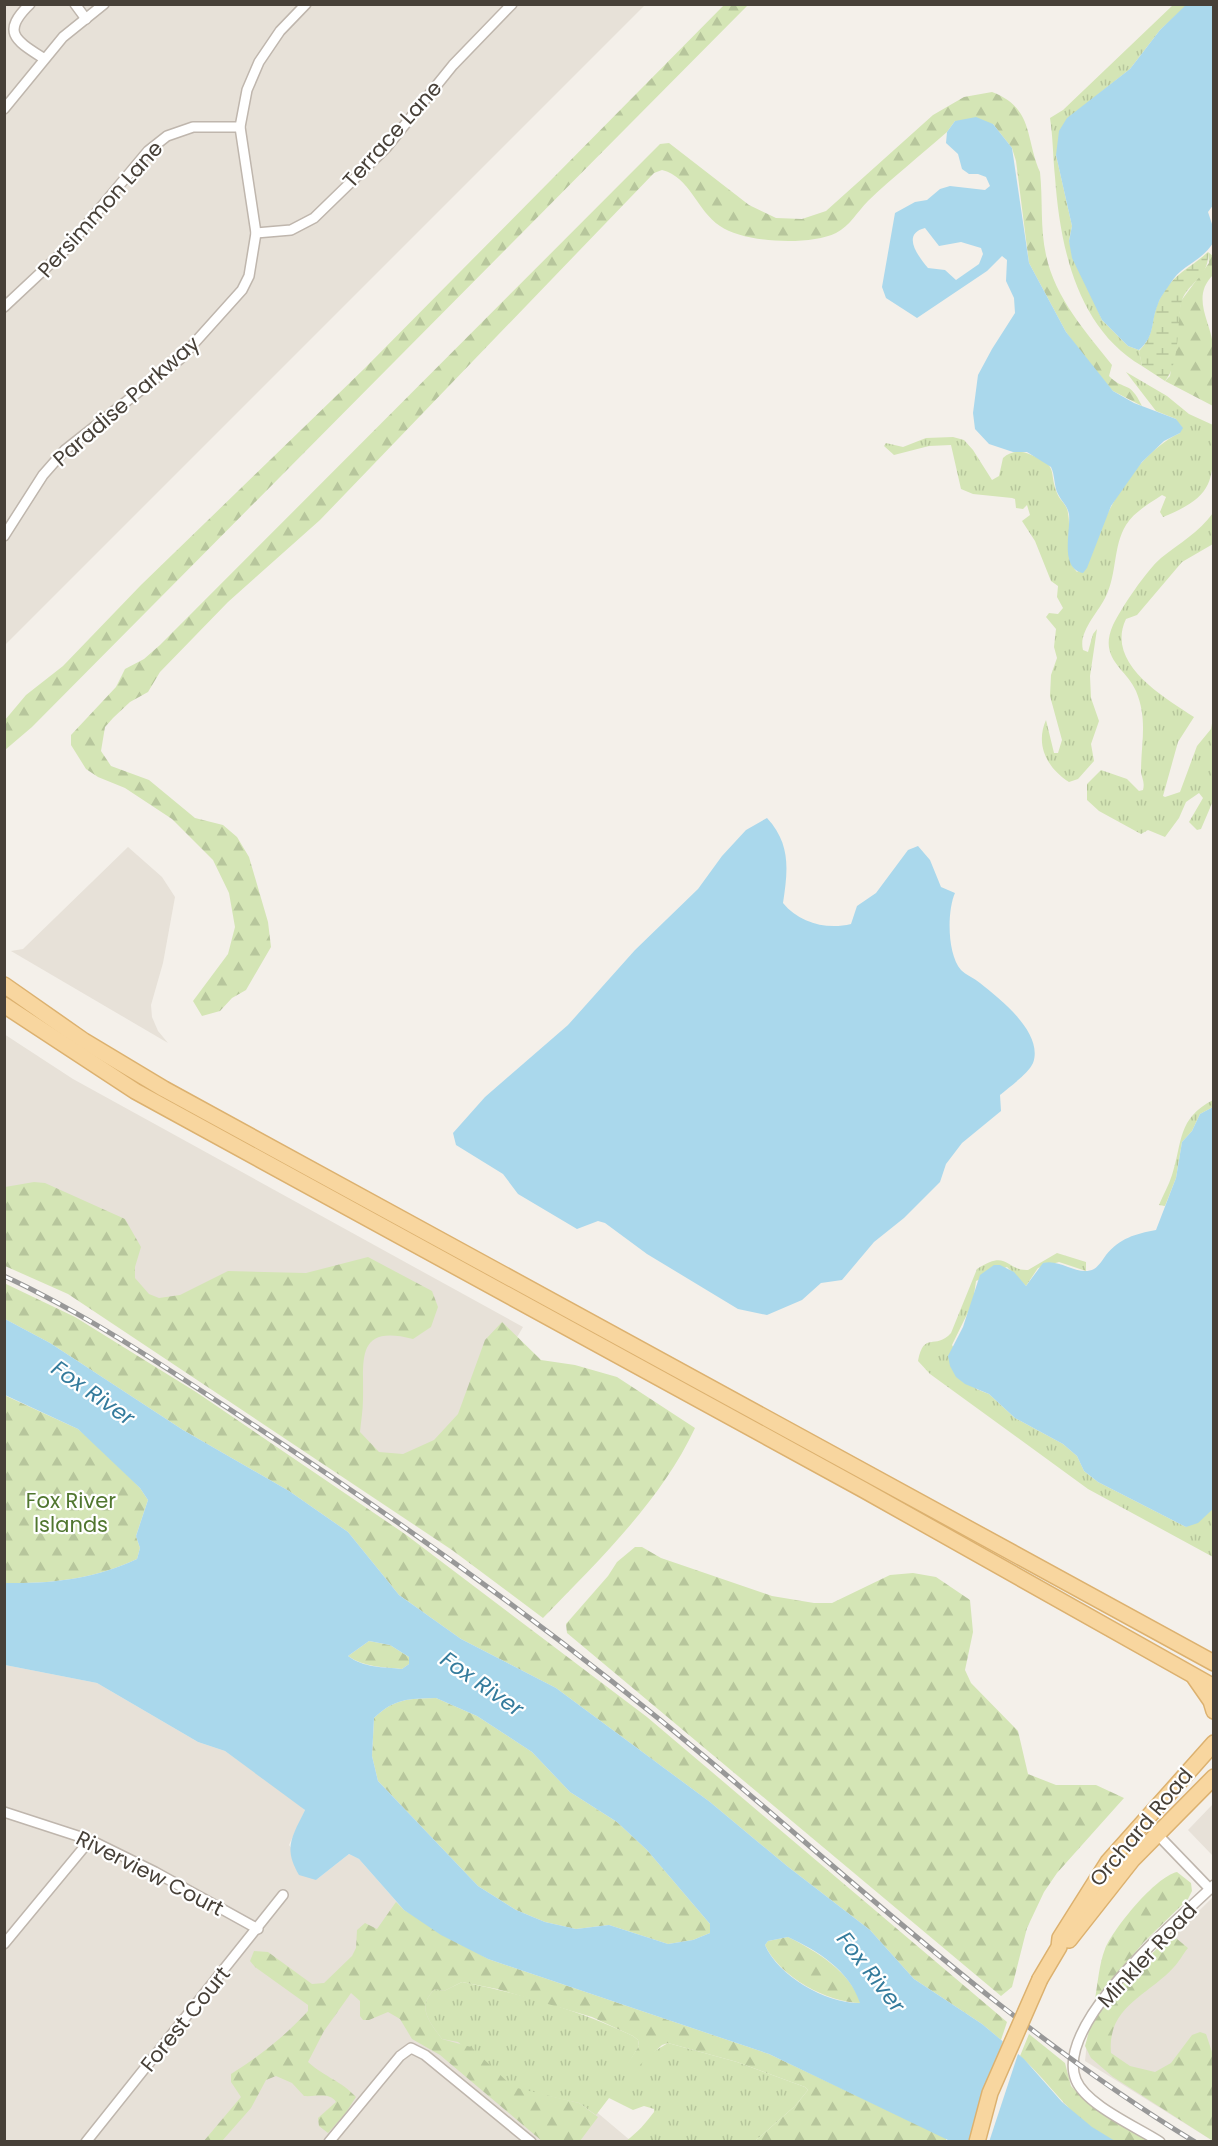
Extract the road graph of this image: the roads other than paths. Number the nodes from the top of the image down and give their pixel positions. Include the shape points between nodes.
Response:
1 (30, 4) edge
2 (75, 4) edge
3 (104, 4) edge
4 (306, 4) edge
5 (512, 4) edge
6 (86, 19) junction
7 (43, 58) junction
8 (4, 109) edge
9 (240, 127) junction
10 (256, 233) junction
11 (4, 307) edge
12 (4, 536) edge
13 (4, 985) edge
14 (4, 1005) edge
15 (1214, 1663) edge
16 (1193, 1676) junction
17 (1214, 1687) edge
18 (1214, 1711) edge
19 (1213, 1742) edge
20 (1214, 1777) edge
21 (4, 1812) edge
22 (1157, 1834) junction
23 (90, 1840) junction
24 (1212, 1887) edge
25 (283, 1895) dead end
26 (258, 1929) junction
27 (4, 1944) edge
28 (1059, 1947) junction
29 (86, 2142) edge
30 (329, 2142) edge
31 (531, 2142) edge
32 (977, 2142) edge
33 (1160, 2142) edge

1 - 7 street via 14,19 13,29 18,40
2 - 6 street
3 - 6 street
4 - 9 street, Paradise Parkway via 280,31 259,62 247,90
5 - 10 street, Terrace Lane via 462,55 386,148 314,218 291,230
6 - 7 street
7 - 8 street
9 - 10 street, Paradise Parkway
9 - 11 street, Persimmon Lane via 193,127 161,141 148,151 66,249
10 - 12 street, Paradise Parkway via 249,276 242,290 180,359 65,450 43,475
13 - 15 main road via 84,1041 164,1089
14 - 16 main road via 146,1097 864,1490
16 - 17 main road
16 - 18 main road
19 - 28 main road, Orchard Road via 1107,1862 1060,1938
20 - 22 main road, Orchard Road
21 - 23 street, Riverview Court
22 - 24 street
22 - 28 main road, Orchard Road
23 - 26 street, Riverview Court
23 - 27 street
24 - 33 street, Minkler Road via 1156,1939 1109,1991 1081,2031 1074,2062 1076,2080 1088,2096
25 - 26 street, Forest Court
26 - 29 street, Forest Court
28 - 32 main road, Orchard Road, bridge via 1040,1979 990,2093
30 - 31 street via 400,2056 411,2048 425,2055

